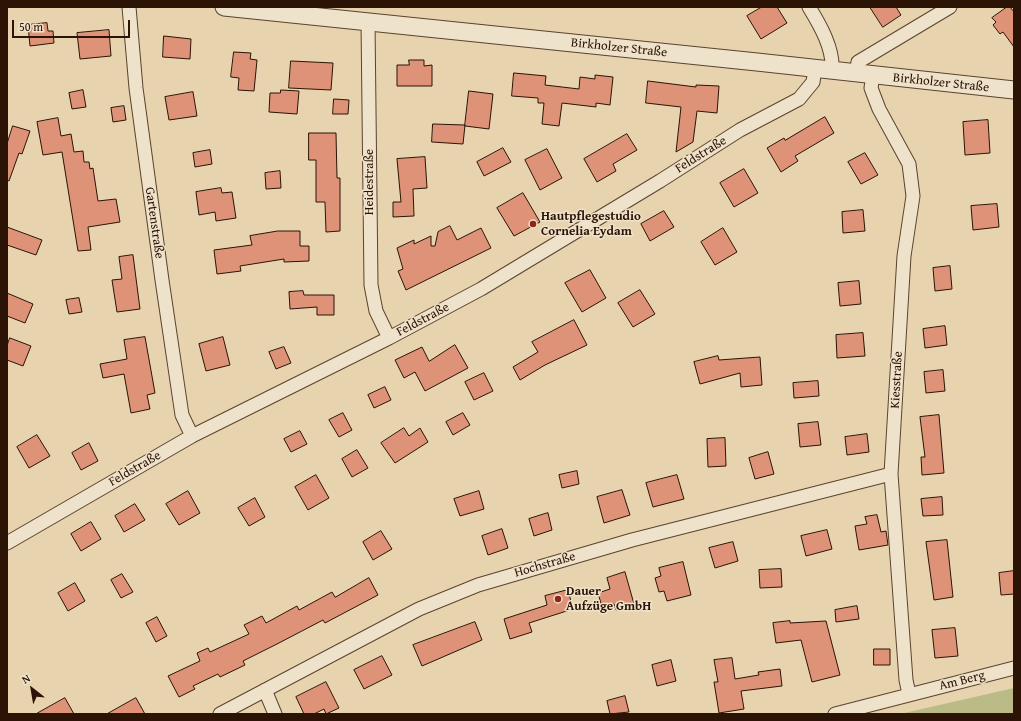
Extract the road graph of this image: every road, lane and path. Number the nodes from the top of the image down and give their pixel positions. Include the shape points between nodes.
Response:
1 (129, 7) edge
2 (224, 7) edge
3 (809, 7) edge
4 (950, 7) edge
5 (368, 22) junction
6 (824, 70) junction
7 (856, 74) junction
8 (873, 75) junction
9 (1014, 90) edge
10 (389, 338) junction
11 (192, 436) junction
12 (891, 474) junction
13 (7, 543) edge
14 (1014, 668) edge
15 (265, 690) junction
16 (909, 694) junction
17 (220, 714) edge
18 (275, 714) edge
19 (835, 714) edge

1 - 11 street, Gartenstraße via 136,88 182,415
2 - 5 street, Birkholzer Straße
3 - 6 street via 833,59
4 - 7 street via 858,62
5 - 6 street, Birkholzer Straße
5 - 10 street, Heidestraße via 371,285 376,311
6 - 7 street, Birkholzer Straße
6 - 10 street, Feldstraße via 799,99 740,130 481,289
7 - 8 street, Birkholzer Straße
8 - 9 street, Birkholzer Straße
8 - 12 street, Kiesstraße via 871,88 878,109 909,164 913,196 904,256
10 - 11 street, Feldstraße
11 - 13 street, Feldstraße
12 - 15 street, Hochstraße via 632,540 478,585 419,609
12 - 16 street, Kiesstraße
14 - 16 street, Am Berg
15 - 17 street, Hochstraße
15 - 18 street
16 - 19 street, Am Berg

